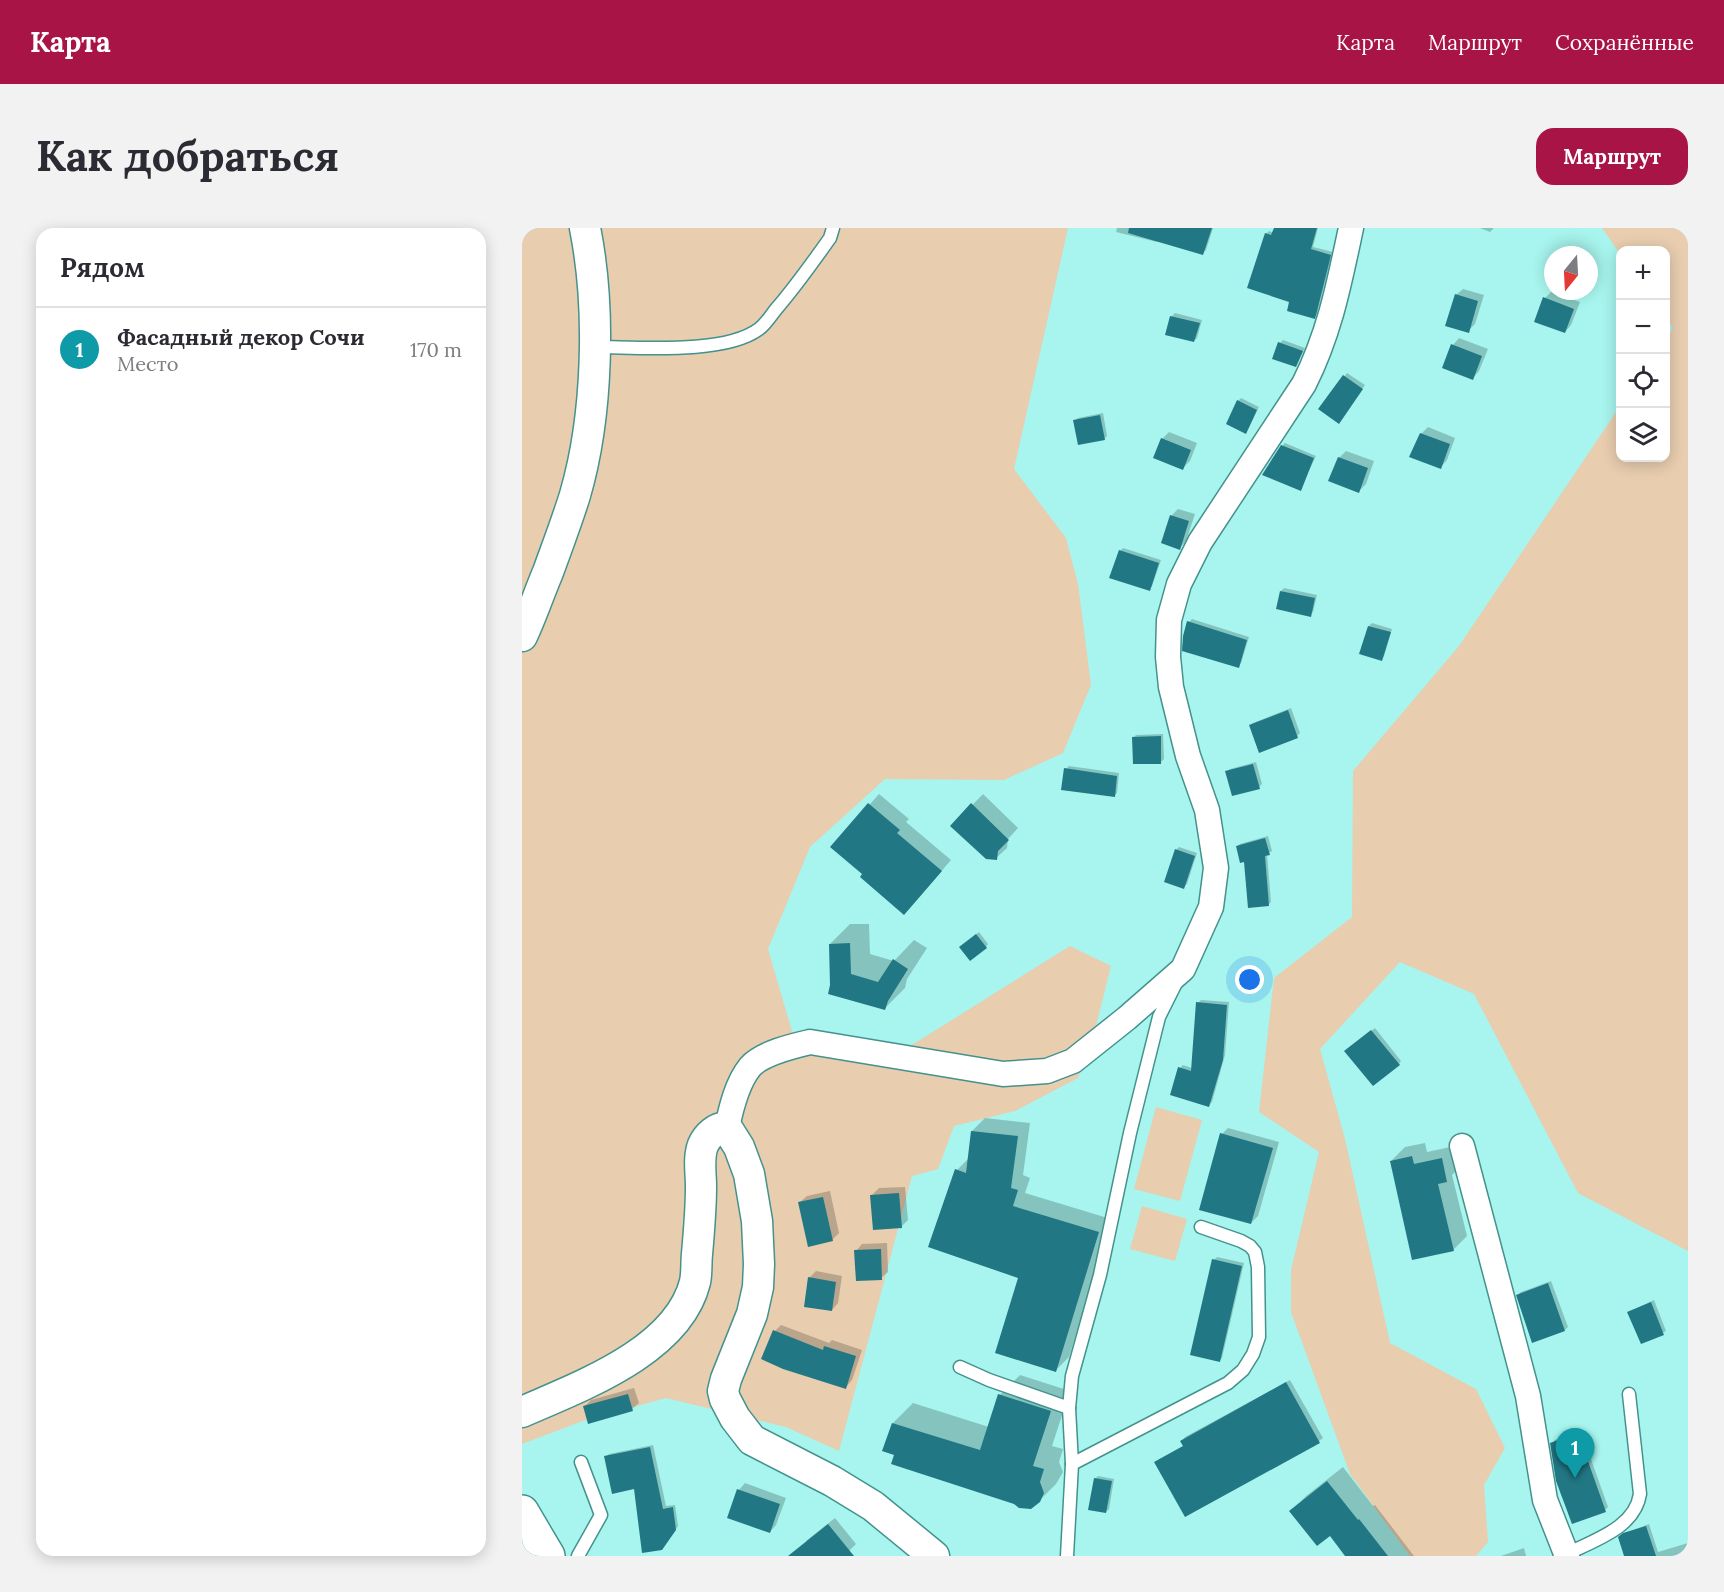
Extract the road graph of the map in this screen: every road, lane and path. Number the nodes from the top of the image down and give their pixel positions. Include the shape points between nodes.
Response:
1 (585, 228) edge
2 (833, 228) edge
3 (1351, 228) edge
4 (595, 347) junction
5 (522, 636) edge
6 (1183, 969) junction
7 (727, 1128) junction
8 (1462, 1146) dead end
9 (1201, 1227) dead end
10 (960, 1367) dead end
11 (1629, 1394) dead end
12 (1069, 1408) junction
13 (522, 1412) edge
14 (581, 1462) dead end
15 (1072, 1464) junction
16 (522, 1512) edge
17 (1567, 1555) edge
18 (548, 1556) edge
19 (578, 1556) edge
20 (934, 1556) edge
21 (1067, 1556) edge

1 - 4 street
2 - 4 lane via 830,238 760,329 744,337 700,346
3 - 6 street via 1333,312 1316,359 1304,384 1200,542 1179,584 1169,620 1170,687 1188,756 1208,810 1216,868 1211,907
4 - 5 street via 589,429 575,494
6 - 7 street via 1073,1061 1047,1071 1003,1074 810,1042 780,1049 751,1066 737,1090
6 - 12 lane via 1158,1017 1100,1275 1072,1376
7 - 13 street via 717,1129 704,1145 700,1160 695,1281 675,1322 637,1356
7 - 20 street via 748,1174 757,1221 759,1264 752,1314 723,1391 730,1408 752,1440 873,1506
8 - 17 street via 1528,1396 1545,1500
9 - 15 lane via 1241,1240 1255,1252 1259,1337 1253,1354 1243,1370 1227,1383
10 - 12 lane
11 - 17 lane via 1639,1502 1626,1522
12 - 15 lane
14 - 19 lane via 601,1515
15 - 21 lane
16 - 18 highway

